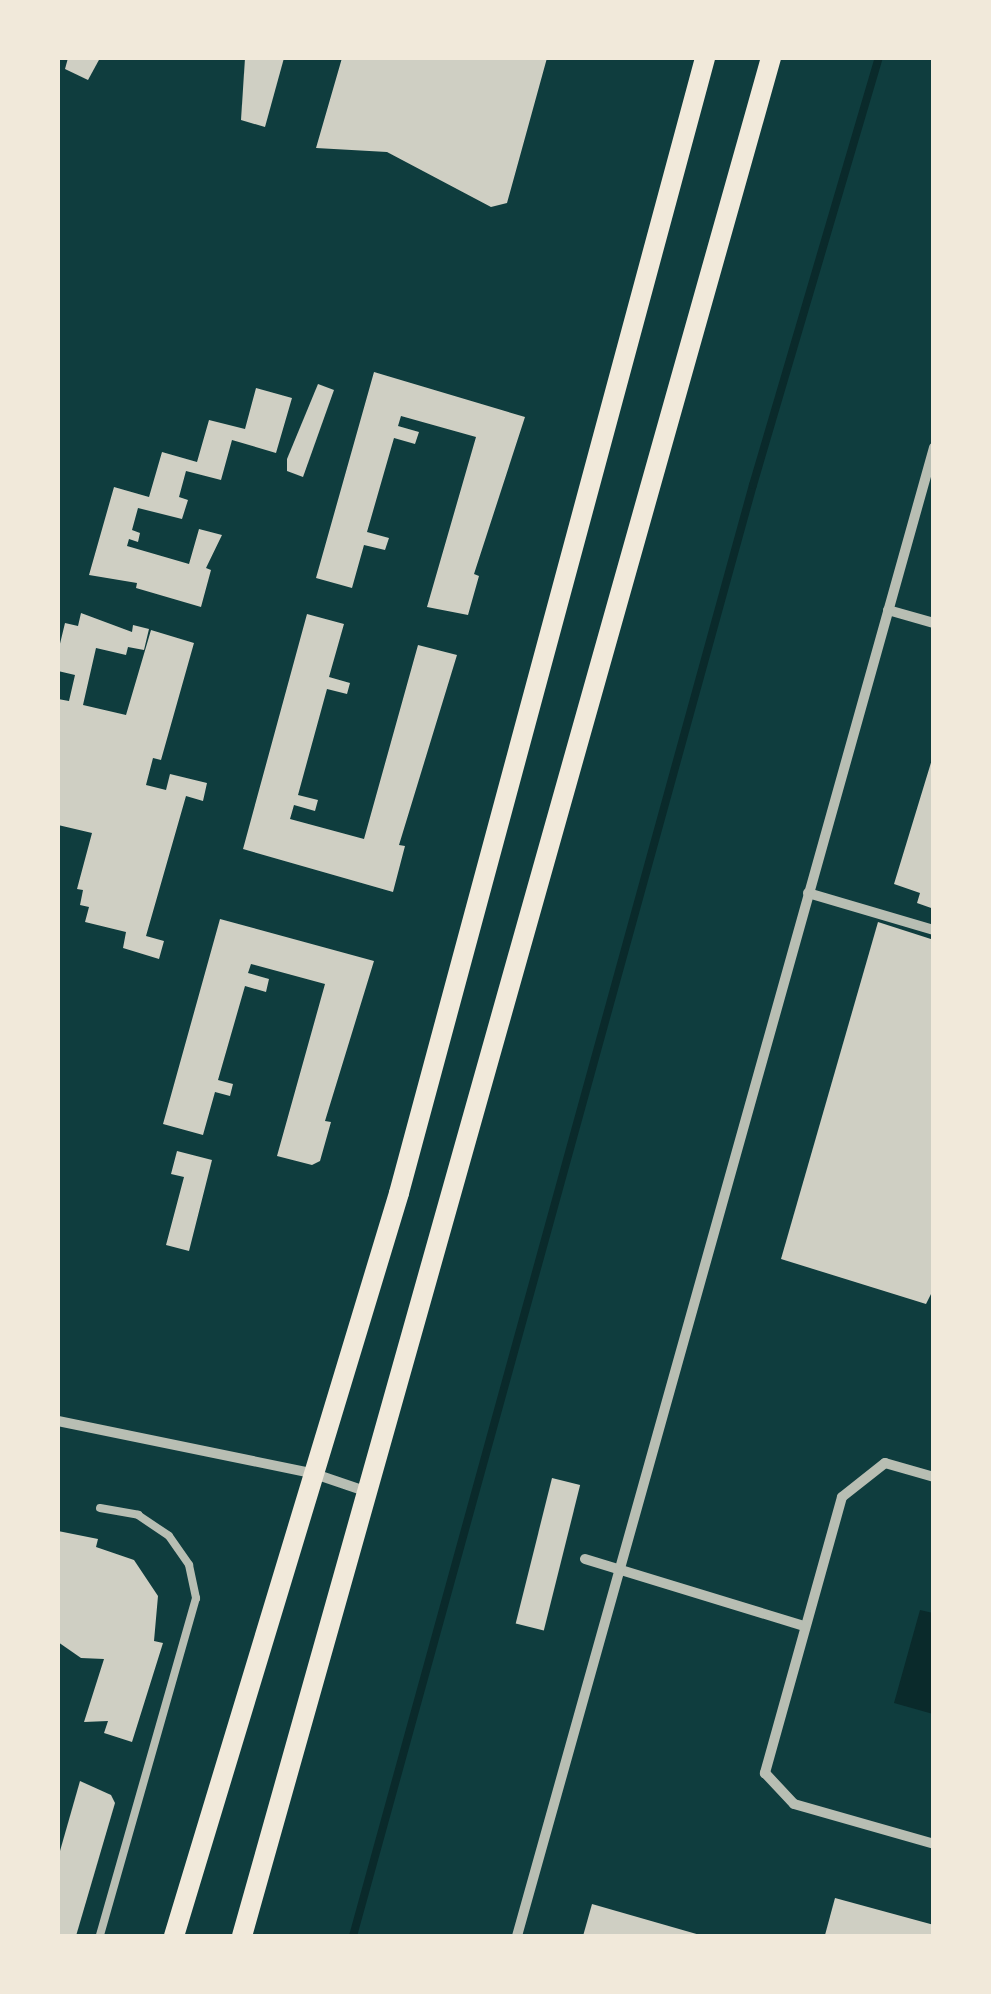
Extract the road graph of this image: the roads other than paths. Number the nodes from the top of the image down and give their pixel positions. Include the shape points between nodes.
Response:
1 (706, 58) edge
2 (771, 58) edge
3 (934, 447) edge
4 (888, 610) junction
5 (934, 623) edge
6 (808, 894) junction
7 (934, 930) edge
8 (58, 1421) edge
9 (312, 1473) junction
10 (934, 1477) edge
11 (371, 1493) junction
12 (100, 1508) dead end
13 (585, 1559) dead end
14 (621, 1570) junction
15 (804, 1626) junction
16 (934, 1844) edge
17 (100, 1936) edge
18 (174, 1936) edge
19 (242, 1936) edge
20 (516, 1936) edge

1 - 9 main road via 502,823
2 - 11 main road
3 - 4 street
4 - 5 street
4 - 6 street
6 - 7 street
6 - 14 street
8 - 9 street
9 - 11 street
9 - 18 main road
10 - 15 street via 885,1463 842,1496
11 - 19 main road
12 - 17 lane via 138,1514 169,1536 189,1565 196,1598
13 - 14 street
14 - 15 street
14 - 20 street
15 - 16 street via 766,1774 794,1804

